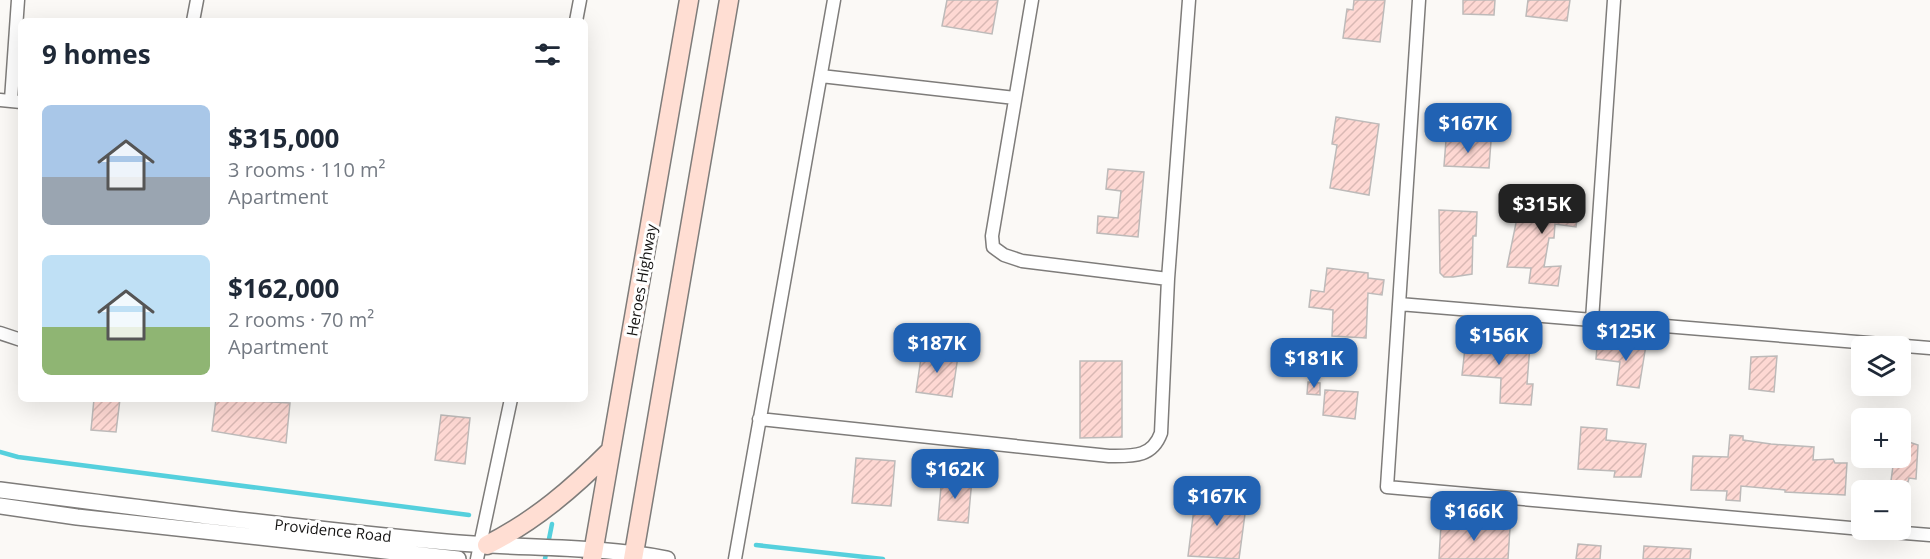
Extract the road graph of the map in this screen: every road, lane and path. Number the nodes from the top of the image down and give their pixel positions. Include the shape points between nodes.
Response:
1 (18, 0) edge
2 (197, 0) edge
3 (580, 0) edge
4 (689, 0) edge
5 (729, 0) edge
6 (834, 0) edge
7 (1032, 0) edge
8 (1189, 0) edge
9 (1419, 0) edge
10 (1614, 0) edge
11 (194, 18) edge
12 (577, 18) edge
13 (821, 76) junction
14 (1015, 98) junction
15 (11, 101) edge
16 (1168, 279) junction
17 (1399, 304) junction
18 (1592, 320) junction
19 (0, 333) edge
20 (18, 339) edge
21 (1930, 348) edge
22 (510, 402) edge
23 (759, 419) junction
24 (611, 450) junction
25 (0, 490) edge
26 (0, 506) edge
27 (1851, 528) edge
28 (1911, 533) edge
29 (1930, 535) edge
30 (481, 550) edge
31 (593, 555) edge
32 (634, 556) edge
33 (458, 559) edge
34 (667, 559) edge
35 (735, 559) edge

1 - 15 street
2 - 11 street
3 - 12 street
4 - 24 main road, Heroes Highway
5 - 32 main road
6 - 13 street
7 - 14 street
8 - 16 street
9 - 17 street
10 - 18 street
13 - 14 street
13 - 23 street
14 - 16 street via 993,247 1022,261
16 - 23 street via 1161,433 1158,442 1139,456
17 - 18 street
17 - 27 street via 1387,487
18 - 21 street
19 - 20 street
22 - 30 street
23 - 35 street
24 - 30 main road via 543,512
24 - 31 main road, Heroes Highway
25 - 30 street, Providence Road
26 - 33 street, Providence Road
28 - 29 street
30 - 31 street, Providence Road
31 - 32 street, Providence Road
32 - 34 street, Providence Road

